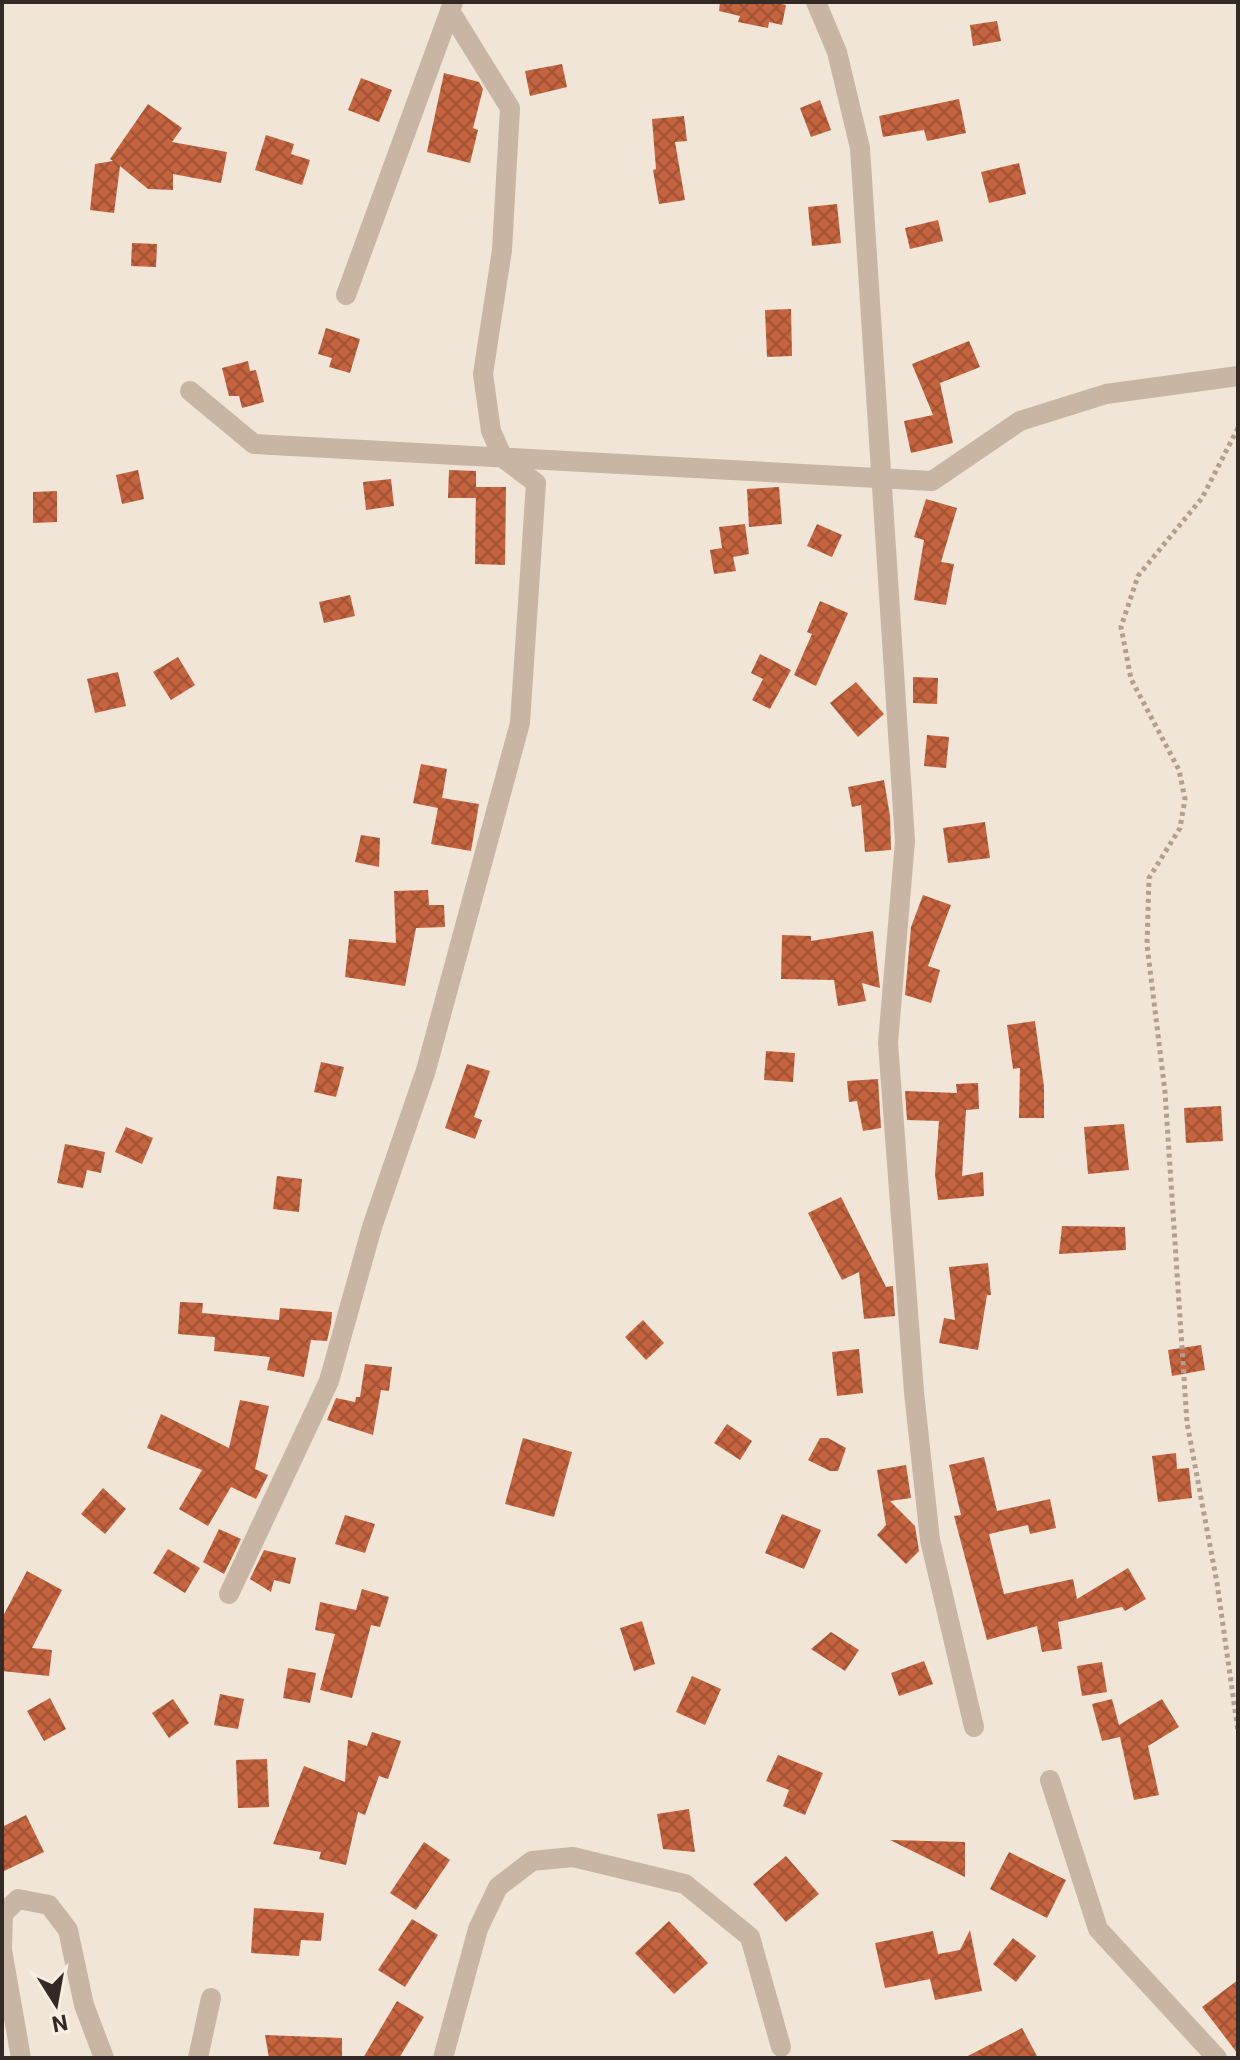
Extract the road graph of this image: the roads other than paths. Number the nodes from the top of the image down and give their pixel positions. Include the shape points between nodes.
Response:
1 (816, 2) edge
2 (452, 7) edge
3 (346, 295) dead end
4 (1238, 376) edge
5 (190, 391) dead end
6 (503, 458) junction
7 (884, 476) junction
8 (229, 1594) dead end
9 (974, 1727) dead end
10 (1050, 1780) dead end
11 (2, 1949) edge
12 (211, 1998) dead end
13 (781, 2047) dead end
14 (21, 2058) edge
15 (104, 2058) edge
16 (198, 2058) edge
17 (443, 2058) edge
18 (1217, 2058) edge

1 - 7 street via 837,52 860,148
2 - 3 street
2 - 6 street via 510,108 502,250 483,374 491,431
4 - 7 street via 1106,394 1020,421 932,481
5 - 6 street via 254,444
6 - 7 street
6 - 8 street via 536,483 520,723 426,1070 372,1227 329,1381
7 - 9 street via 905,841 888,1043 930,1540
10 - 18 street via 1098,1929
11 - 14 street
11 - 15 street via 3,1914 18,1899 49,1905 68,1930 84,2005
12 - 16 street
13 - 17 street via 750,1937 685,1884 573,1857 532,1861 498,1887 478,1929

